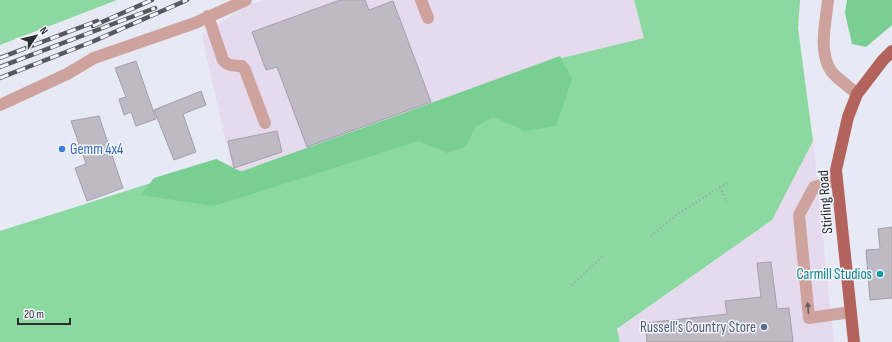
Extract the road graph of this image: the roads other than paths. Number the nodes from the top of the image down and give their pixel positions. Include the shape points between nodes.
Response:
1 (246, 0) edge
2 (421, 0) edge
3 (828, 0) edge
4 (208, 16) junction
5 (428, 18) dead end
6 (888, 55) edge
7 (857, 94) junction
8 (0, 105) edge
9 (265, 123) dead end
10 (837, 180) junction
11 (851, 312) junction
12 (854, 342) edge

1 - 4 street
2 - 5 street
3 - 7 street via 824,41 826,60 832,71
4 - 8 street via 195,23 94,58 67,74
4 - 9 street via 223,60 233,66 242,66 245,70
6 - 7 main road, Stirling Road
7 - 10 main road, Stirling Road via 842,140 836,170
10 - 11 main road, Stirling Road
11 -> 10 street via 808,318 799,215 814,187
11 - 12 main road, Stirling Road

